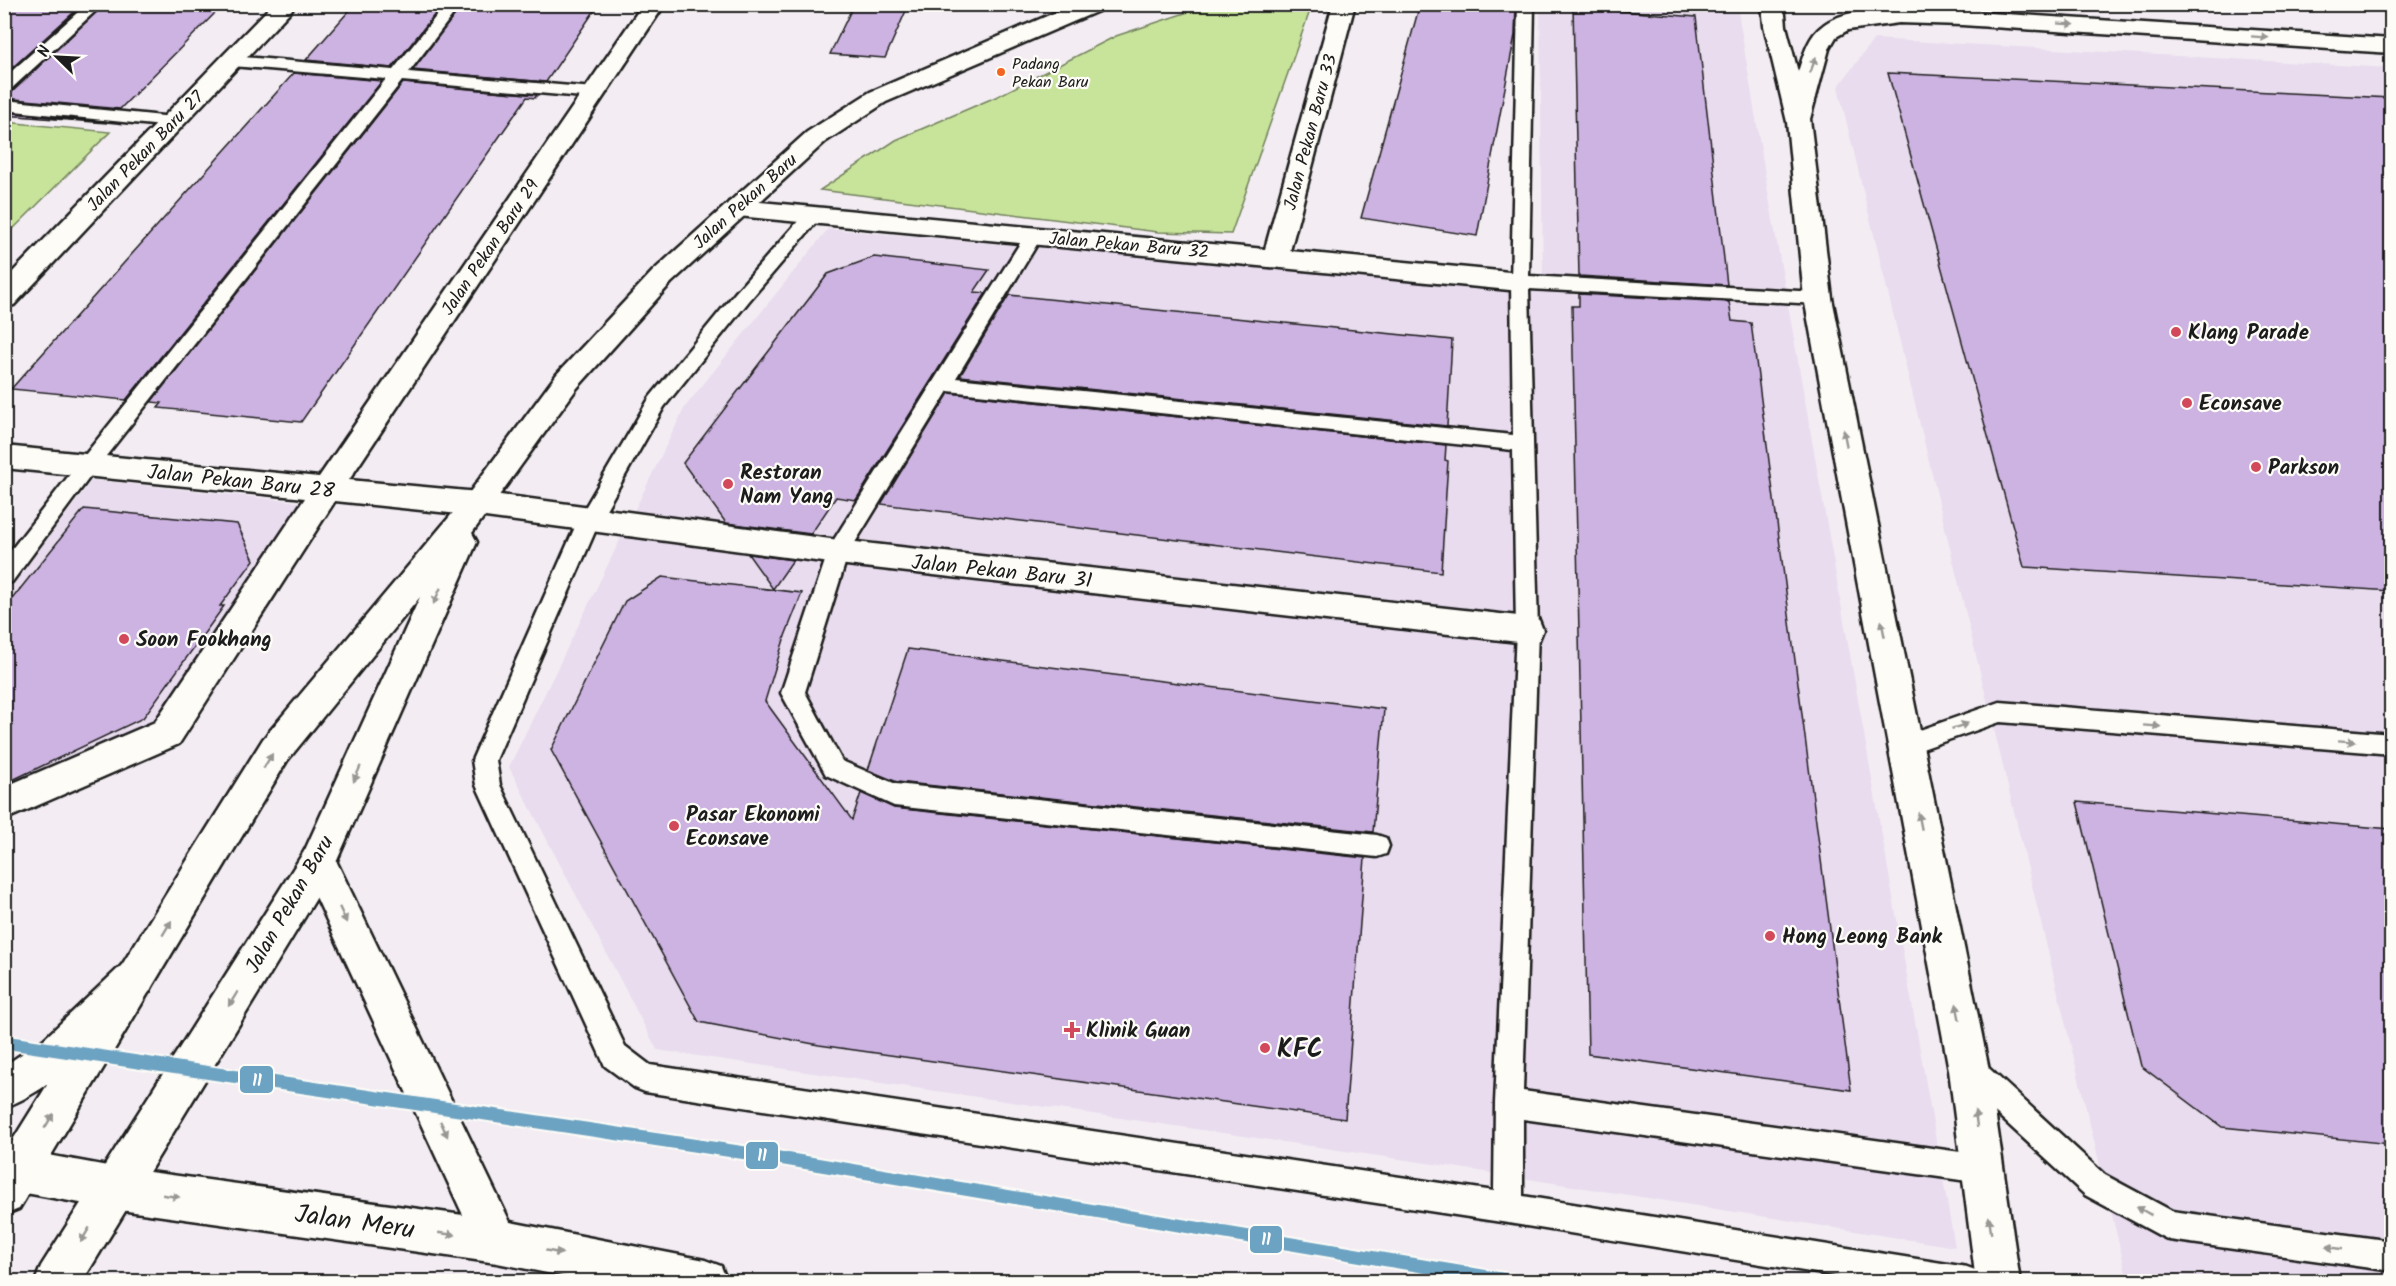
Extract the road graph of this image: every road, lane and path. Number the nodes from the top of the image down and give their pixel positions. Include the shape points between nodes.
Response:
1 (96, 4) edge
2 (286, 4) edge
3 (454, 4) edge
4 (654, 4) edge
5 (1095, 4) edge
6 (1344, 4) edge
7 (1526, 4) edge
8 (1773, 4) edge
9 (1871, 4) edge
10 (1972, 12) edge
11 (1923, 16) junction
12 (2391, 46) edge
13 (232, 61) junction
14 (398, 75) junction
15 (4, 87) edge
16 (594, 93) junction
17 (4, 105) edge
18 (173, 122) junction
19 (1800, 122) junction
20 (738, 208) junction
21 (813, 215) junction
22 (1033, 236) junction
23 (1275, 259) junction
24 (1520, 282) junction
25 (4, 298) edge
26 (1818, 298) junction
27 (941, 383) junction
28 (1523, 444) junction
29 (4, 457) edge
30 (88, 465) junction
31 (327, 489) junction
32 (478, 504) junction
33 (590, 518) junction
34 (838, 552) junction
35 (4, 576) edge
36 (1527, 630) junction
37 (2391, 744) edge
38 (1905, 745) junction
39 (4, 804) edge
40 (1377, 846) dead end
41 (318, 862) junction
42 (136, 978) junction
43 (1969, 1070) junction
44 (4, 1088) edge
45 (1509, 1104) junction
46 (1983, 1169) junction
47 (9, 1177) edge
48 (113, 1188) junction
49 (1508, 1208) junction
50 (497, 1241) junction
51 (2391, 1256) edge
52 (57, 1281) edge
53 (705, 1281) edge
54 (1967, 1281) edge
55 (1998, 1281) edge

1 - 15 lane
2 - 13 main road, Jalan Pekan Baru 27
3 - 14 lane
4 - 16 main road, Jalan Pekan Baru 29
5 - 20 main road, Jalan Pekan Baru via 878,98 816,137
6 - 23 main road, Jalan Pekan Baru 33
7 - 24 lane
8 - 19 main road
9 - 11 main road
10 - 11 main road
10 -> 12 main road
19 -> 11 main road via 1809,74 1828,32 1862,18
13 - 14 lane
13 - 18 main road, Jalan Pekan Baru 27
14 - 16 lane
14 - 30 lane
16 - 31 main road, Jalan Pekan Baru 29
17 - 18 lane
18 - 25 main road, Jalan Pekan Baru 27
19 - 26 main road
20 - 21 main road, Jalan Pekan Baru 32
20 - 32 main road, Jalan Pekan Baru via 662,277 567,381
21 - 22 main road, Jalan Pekan Baru 32
21 - 33 lane via 657,402
22 - 23 main road, Jalan Pekan Baru 32
22 - 27 lane
23 - 24 main road, Jalan Pekan Baru 32
24 - 26 lane
24 - 28 lane
38 -> 26 main road
27 - 28 lane
27 - 34 lane
28 - 36 lane
29 - 30 main road, Jalan Pekan Baru 28
30 - 31 main road, Jalan Pekan Baru 28
30 - 35 lane
31 - 32 main road, Jalan Pekan Baru 28
31 - 39 main road, Jalan Pekan Baru 29 via 167,733
32 - 33 main road, Jalan Pekan Baru 31
32 -> 41 main road, Jalan Pekan Baru
42 -> 32 main road, Jalan Pekan Baru via 275,750
33 - 34 main road, Jalan Pekan Baru 31
33 - 49 lane via 484,760 488,784 615,1056 645,1078
34 - 36 main road, Jalan Pekan Baru 31
34 - 40 lane via 793,693 834,768 894,795
36 - 45 lane
38 -> 37 lane via 2000,712
43 -> 38 main road
41 -> 48 main road, Jalan Pekan Baru
41 -> 50 main road
42 - 44 main road via 49,1062
47 -> 42 main road, Jalan Pekan Baru
46 -> 43 main road
51 -> 43 lane via 2169,1225 2095,1185
45 - 46 lane
45 - 49 lane
55 -> 46 main road
47 - 48 main road, Jalan Meru
48 -> 50 main road, Jalan Meru
48 -> 52 main road, Jalan Pekan Baru
49 - 54 lane
50 -> 53 main road, Jalan Meru

